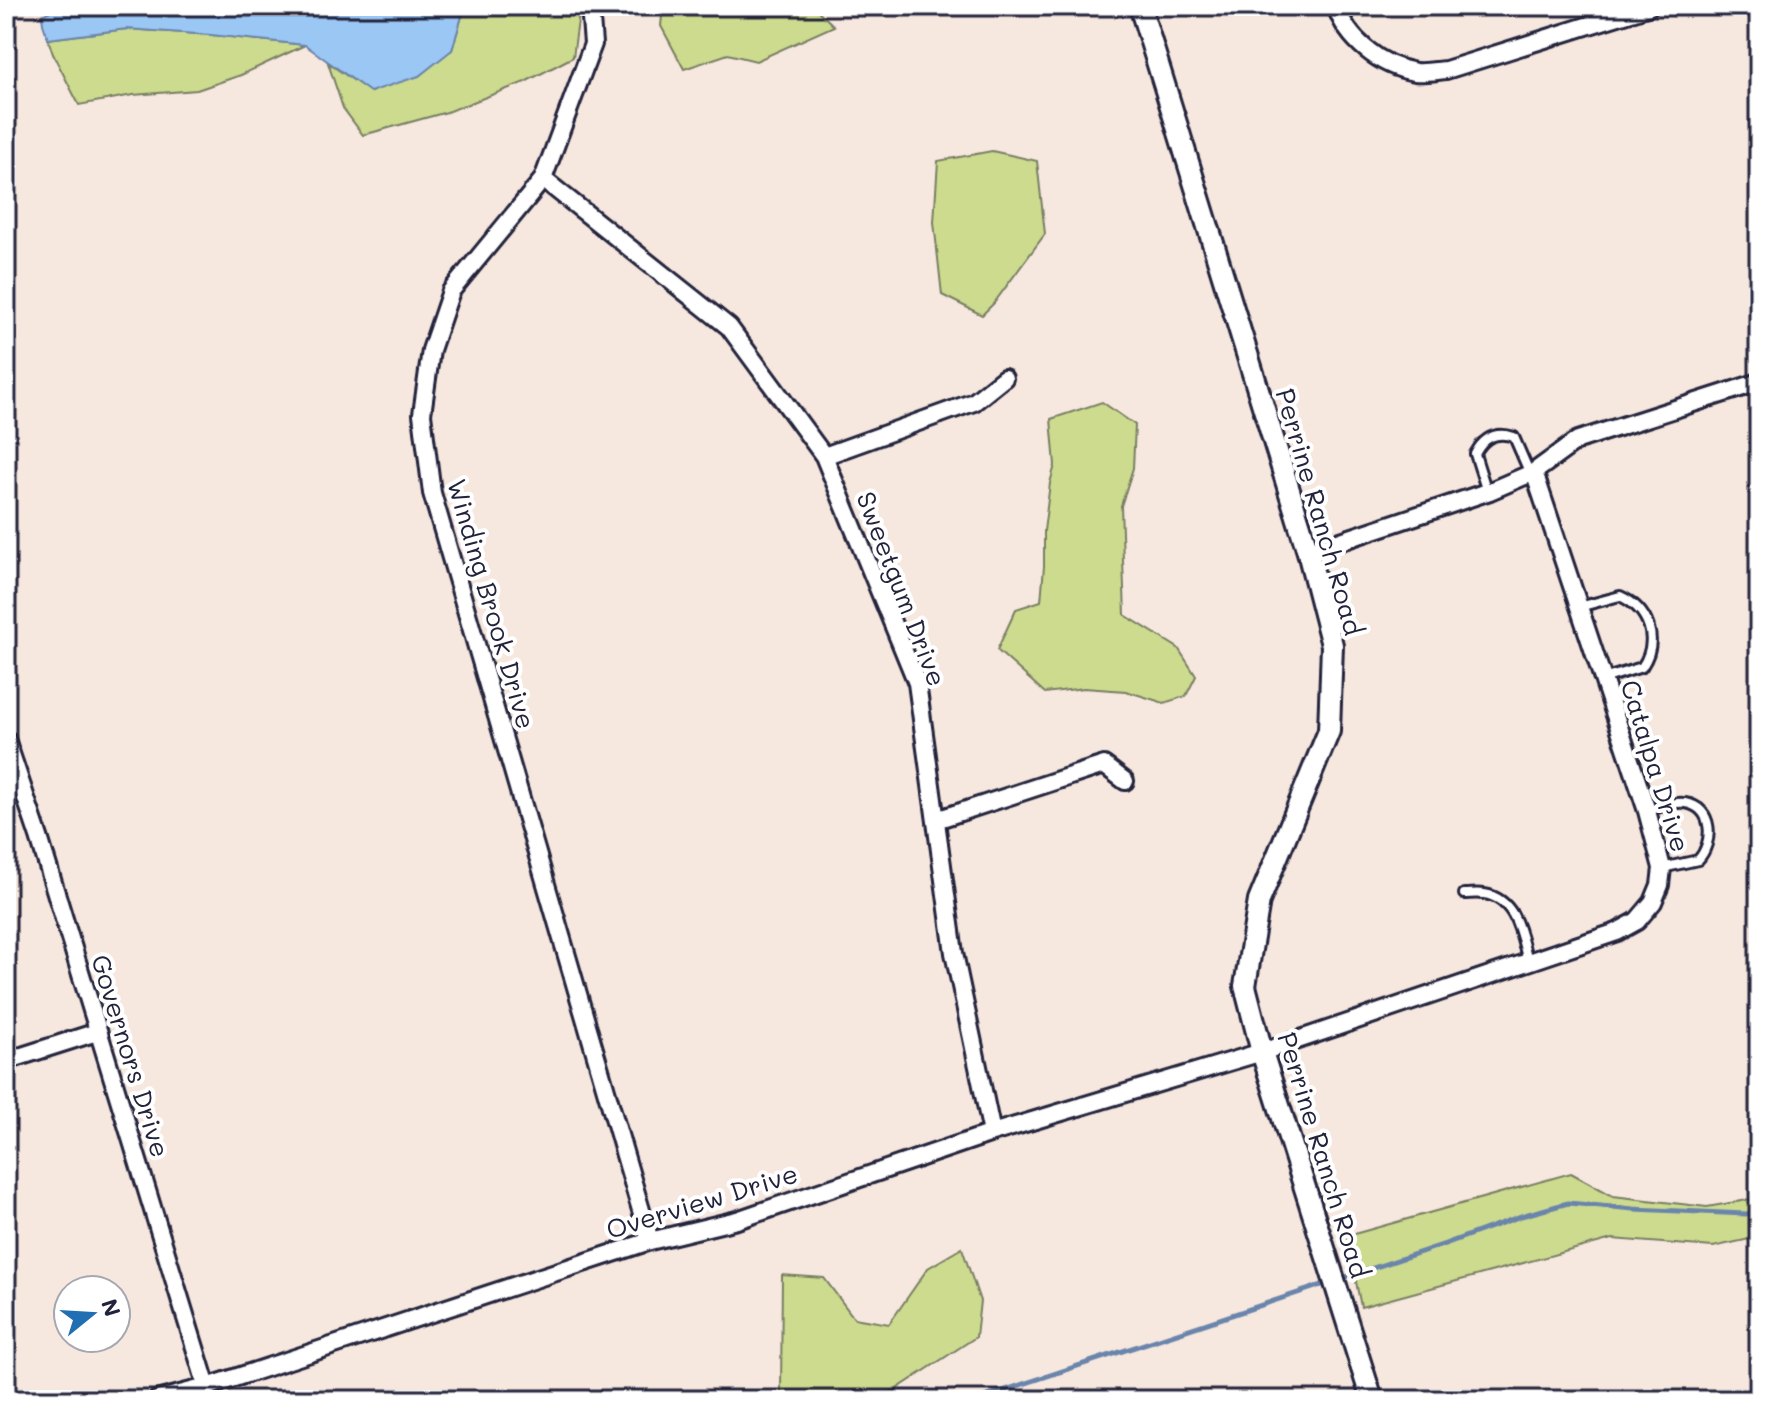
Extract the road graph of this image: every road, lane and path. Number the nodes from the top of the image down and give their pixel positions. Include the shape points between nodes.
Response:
1 (590, 6) edge
2 (1140, 6) edge
3 (1336, 6) edge
4 (1650, 6) edge
5 (543, 179) junction
6 (1004, 378) dead end
7 (1759, 382) edge
8 (824, 456) junction
9 (1532, 473) junction
10 (1487, 492) junction
11 (1308, 552) junction
12 (1579, 607) junction
13 (1603, 679) junction
14 (6, 739) edge
15 (1125, 781) dead end
16 (1647, 811) junction
17 (936, 820) junction
18 (1662, 868) junction
19 (1464, 894) dead end
20 (1528, 962) junction
21 (97, 1032) junction
22 (1262, 1052) junction
23 (6, 1061) edge
24 (992, 1133) junction
25 (650, 1241) junction
26 (207, 1387) junction
27 (157, 1400) edge
28 (1372, 1400) edge

1 - 5 street, Winding Brook Drive via 593,44
2 - 11 street, Perrine Ranch Road
3 - 4 street via 1360,46 1385,63 1417,72 1446,70
5 - 8 street, Sweetgum Drive via 729,327
5 - 25 street, Winding Brook Drive via 451,291 431,350 422,414 432,493
6 - 8 street via 974,402
7 - 9 street via 1578,440
8 - 17 street, Sweetgum Drive via 917,683
9 - 10 street
9 - 10 lane via 1514,437 1487,438 1475,454
9 - 12 street, Catalpa Drive
10 - 11 street
11 - 22 street, Perrine Ranch Road via 1332,645 1329,731 1259,901 1245,986
12 - 13 street, Catalpa Drive
12 - 13 lane via 1620,596 1636,605 1650,628 1651,648 1642,667
13 - 16 street, Catalpa Drive
14 - 21 street, Governors Drive
15 - 17 street via 1104,765
16 - 18 street, Catalpa Drive
16 - 18 lane via 1683,802 1699,810 1709,825 1709,841 1698,860
17 - 24 street, Sweetgum Drive via 954,953
18 - 20 street, Catalpa Drive via 1653,902 1637,921
19 - 20 lane via 1485,894 1509,907
20 - 22 street, Catalpa Drive
21 - 23 street
21 - 26 street, Governors Drive
22 - 24 street, Overview Drive
22 - 28 street, Perrine Ranch Road
24 - 25 street, Overview Drive via 737,1220
25 - 26 street, Overview Drive
26 - 27 street, Overview Drive

